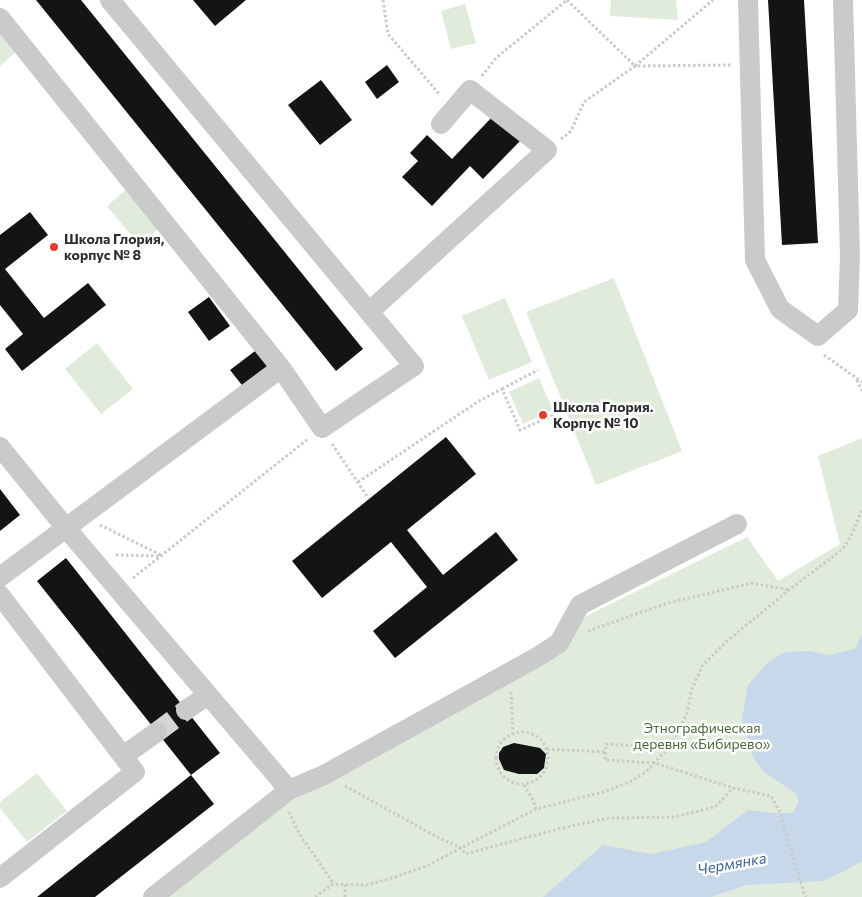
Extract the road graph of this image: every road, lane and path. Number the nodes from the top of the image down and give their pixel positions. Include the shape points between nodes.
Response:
1 (110, 0) edge
2 (383, 0) edge
3 (567, 0) edge
4 (713, 0) edge
5 (748, 0) edge
6 (843, 0) edge
7 (0, 18) edge
8 (496, 58) dead end
9 (751, 65) junction
10 (635, 66) junction
11 (447, 117) joint
12 (546, 150) junction
13 (862, 289) edge
14 (848, 310) junction
15 (369, 312) junction
16 (818, 336) junction
17 (280, 368) junction
18 (538, 370) dead end
19 (857, 379) junction
20 (862, 382) edge
21 (502, 389) junction
22 (862, 391) edge
23 (554, 415) dead end
24 (322, 428) junction
25 (0, 447) edge
26 (358, 482) junction
27 (370, 499) dead end
28 (862, 509) edge
29 (74, 522) junction
30 (737, 524) dead end
31 (90, 555) junction
32 (163, 556) junction
33 (0, 577) edge
34 (119, 590) junction
35 (789, 590) junction
36 (0, 594) edge
37 (559, 643) junction
38 (510, 686) dead end
39 (208, 695) junction
40 (186, 710) tunnel mouth
41 (156, 732) tunnel mouth
42 (514, 734) junction
43 (668, 748) junction
44 (547, 749) junction
45 (605, 752) junction
46 (123, 756) junction
47 (655, 763) junction
48 (324, 775) junction
49 (524, 785) junction
50 (733, 788) junction
51 (285, 793) junction
52 (536, 809) junction
53 (461, 848) junction
54 (0, 878) edge
55 (334, 884) junction
56 (345, 885) junction
57 (152, 897) edge
58 (315, 897) edge
59 (345, 897) edge
60 (806, 897) edge

1 - 15 lane
2 - 11 path via 388,34
3 - 8 path
3 - 10 path
4 - 10 path
5 - 9 lane
6 - 14 lane via 850,256
7 - 17 lane
9 - 10 path
9 - 16 lane via 755,260 780,309
10 - 12 path via 584,102 571,132
11 - 12 lane via 470,90
12 - 15 lane
13 - 14 lane
14 - 16 lane
15 - 24 lane via 414,366
16 - 19 path via 825,355
17 - 24 lane
17 - 29 lane
18 - 21 path
19 - 20 path
19 - 22 path
21 - 23 path via 520,430
21 - 26 path
24 - 26 path
24 - 32 path
25 - 29 lane
26 - 27 path
28 - 35 path via 843,549
29 - 31 lane
29 - 32 path
29 - 33 lane
30 - 37 lane via 580,605
31 - 32 path
31 - 34 lane
32 - 34 path
34 - 39 lane
35 - 37 path via 752,583 668,603
35 - 43 path via 702,666 687,713
36 - 46 lane
37 - 48 lane
38 - 42 path
39 - 40 lane
39 - 51 lane
41 - 46 lane
42 - 44 path via 531,733 541,739
42 - 49 path via 500,744 496,755 497,767 513,784
43 - 45 path via 606,744
43 - 47 path
44 - 45 path
44 - 49 path via 549,759 542,777
45 - 47 path via 605,760
46 - 54 lane via 135,772
47 - 50 path
47 - 52 path via 630,782
48 - 51 lane
48 - 53 path
49 - 52 path
50 - 53 path via 715,807 674,817 609,818 558,828 465,854
50 - 60 path via 771,796 779,810
51 - 55 path via 300,835
51 - 57 lane
52 - 53 path
53 - 56 path via 429,865 395,877 367,885
55 - 56 path
55 - 58 path
56 - 59 path

